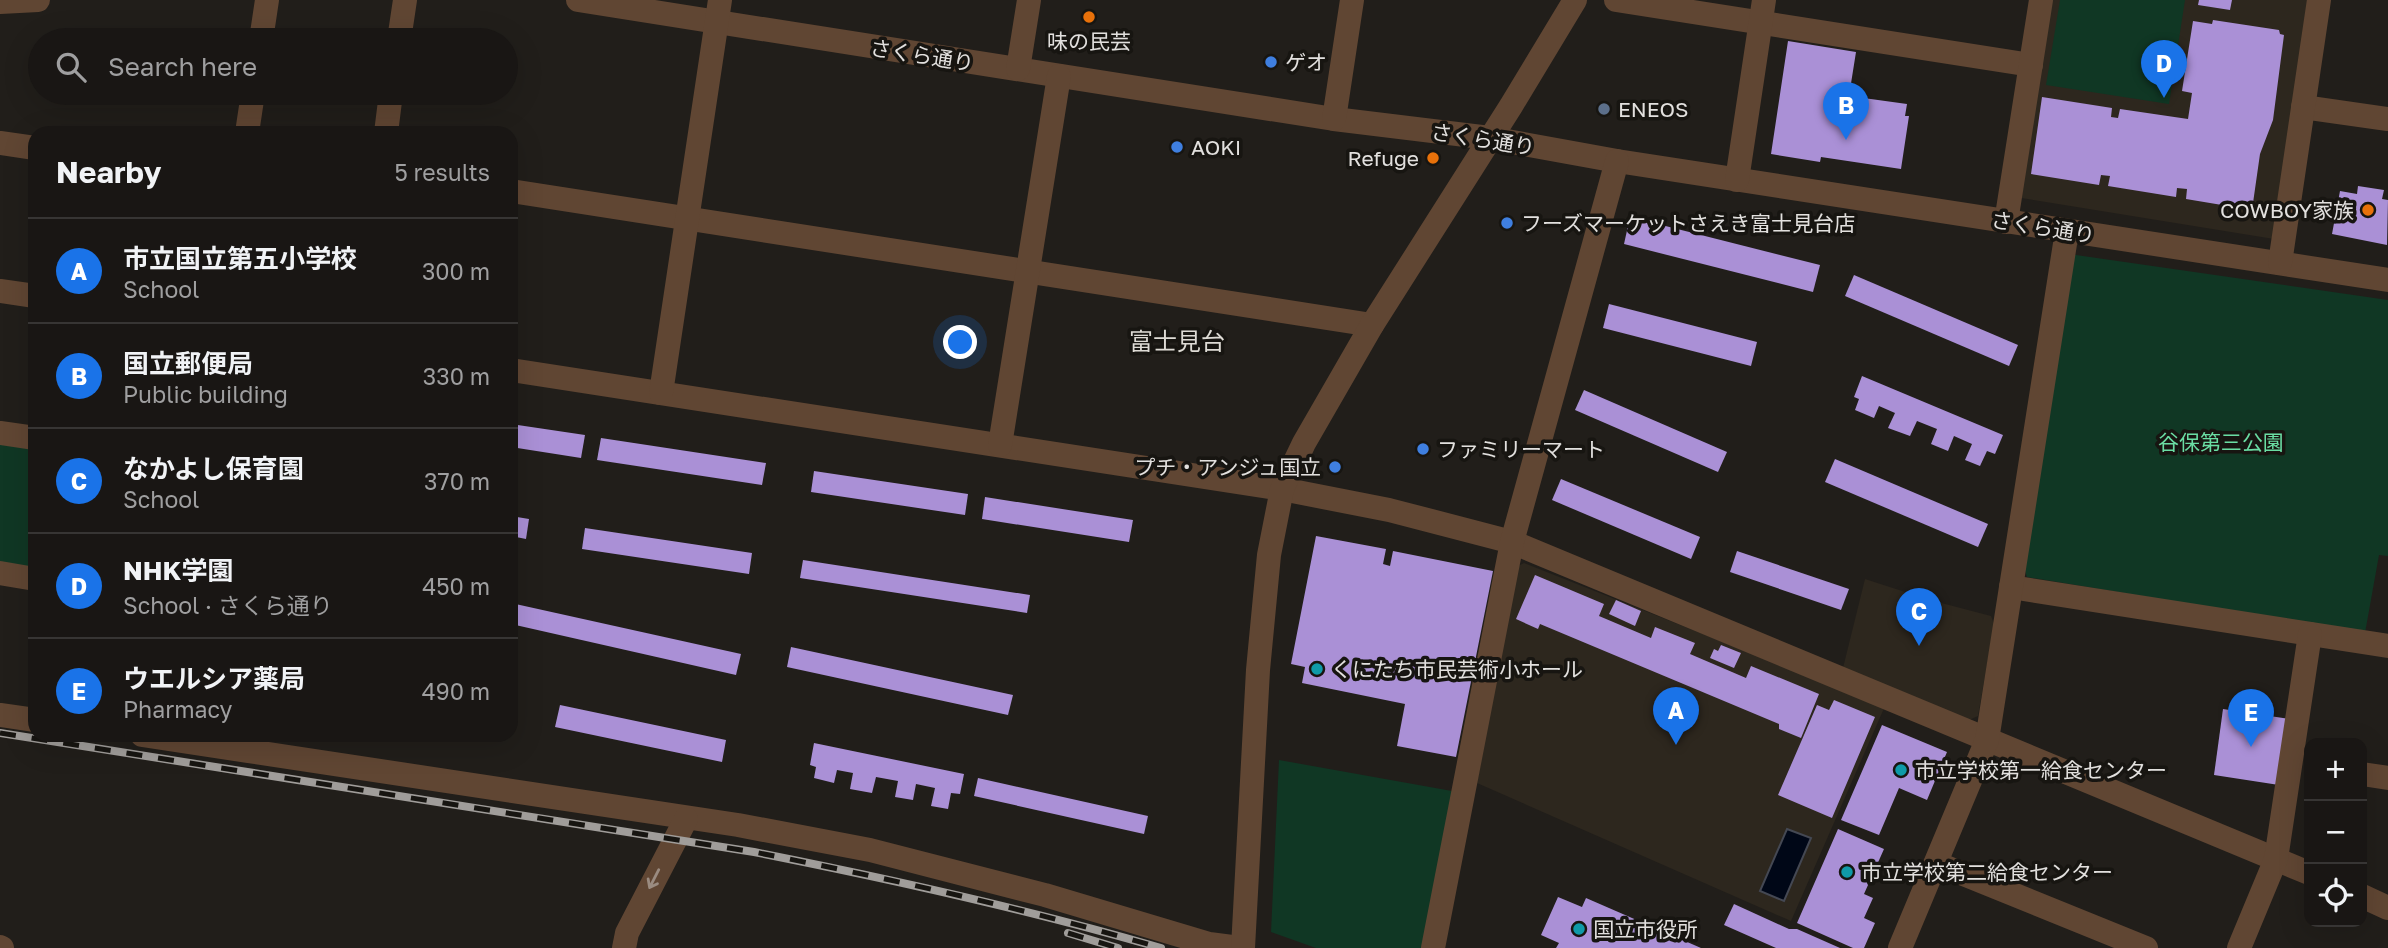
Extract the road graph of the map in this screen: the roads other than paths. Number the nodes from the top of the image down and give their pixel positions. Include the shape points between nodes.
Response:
1 (38, 0) edge
2 (267, 0) edge
3 (405, 0) edge
4 (578, 0) edge
5 (1028, 0) edge
6 (1353, 0) edge
7 (1574, 0) edge
8 (1616, 0) edge
9 (2041, 0) edge
10 (2319, 0) edge
11 (0, 2) edge
12 (718, 11) edge
13 (1762, 12) edge
14 (263, 28) edge
15 (401, 28) edge
16 (2031, 65) junction
17 (1018, 69) junction
18 (1059, 76) junction
19 (251, 105) edge
20 (390, 105) edge
21 (2303, 107) junction
22 (1334, 119) junction
23 (2388, 120) edge
24 (248, 126) edge
25 (387, 126) edge
26 (1490, 138) junction
27 (0, 143) edge
28 (28, 147) edge
29 (1617, 161) junction
30 (1737, 180) junction
31 (518, 192) edge
32 (688, 218) junction
33 (2006, 222) junction
34 (2067, 231) junction
35 (2280, 263) junction
36 (1027, 271) junction
37 (2388, 280) edge
38 (0, 291) edge
39 (28, 295) edge
40 (1371, 324) junction
41 (518, 371) edge
42 (661, 393) junction
43 (0, 433) edge
44 (28, 437) edge
45 (1000, 445) junction
46 (1282, 489) junction
47 (1512, 542) junction
48 (0, 573) edge
49 (28, 578) edge
50 (2011, 587) junction
51 (2310, 634) junction
52 (2388, 646) edge
53 (0, 715) edge
54 (28, 719) edge
55 (1987, 740) junction
56 (241, 742) edge
57 (284, 745) edge
58 (2300, 764) edge
59 (2367, 775) edge
60 (2388, 778) edge
61 (686, 819) junction
62 (2276, 859) junction
63 (1936, 863) junction
64 (2304, 871) edge
65 (2367, 898) edge
66 (2388, 908) edge
67 (624, 948) edge
68 (1241, 948) edge
69 (1433, 948) edge
70 (1900, 948) edge
71 (2146, 948) edge
72 (2239, 948) edge

1 - 11 street
2 - 14 street
3 - 15 street
4 - 12 street, さくら通り
5 - 17 street
6 - 22 street
7 - 26 street
8 - 13 street
9 - 16 street
10 - 21 street
12 - 17 street, さくら通り
12 - 32 street
13 - 16 street
13 - 30 street
16 - 33 street
17 - 18 street, さくら通り
18 - 22 street, さくら通り
18 - 36 street
19 - 24 street
20 - 25 street
21 - 23 street
21 - 35 street
22 - 26 street, さくら通り
26 - 29 street, さくら通り
26 - 40 street
27 - 28 street
29 - 30 street, さくら通り
29 - 47 street
30 - 33 street, さくら通り
31 - 32 street
32 - 36 street
32 - 42 street
33 - 34 street, さくら通り
34 - 35 street, さくら通り
34 - 50 street
35 - 37 street, さくら通り
36 - 40 street
36 - 45 street
38 - 39 street
40 - 46 street
41 - 42 street
42 - 45 street
43 - 44 street
45 - 46 street
46 - 47 street via 1389,510
46 - 68 street via 1269,555 1259,657
47 - 55 street
47 - 69 street
48 - 49 street
50 - 51 street
50 - 55 street
51 - 52 street
51 - 58 street
53 - 54 street
55 - 62 street
55 - 63 street
56 - 57 street
57 - 61 street
58 - 62 street
59 - 60 street
61 -> 67 street via 627,933
61 - 68 street via 870,850 1209,944
62 - 64 street
62 - 72 street
63 - 70 street
63 - 71 street
65 - 66 street

